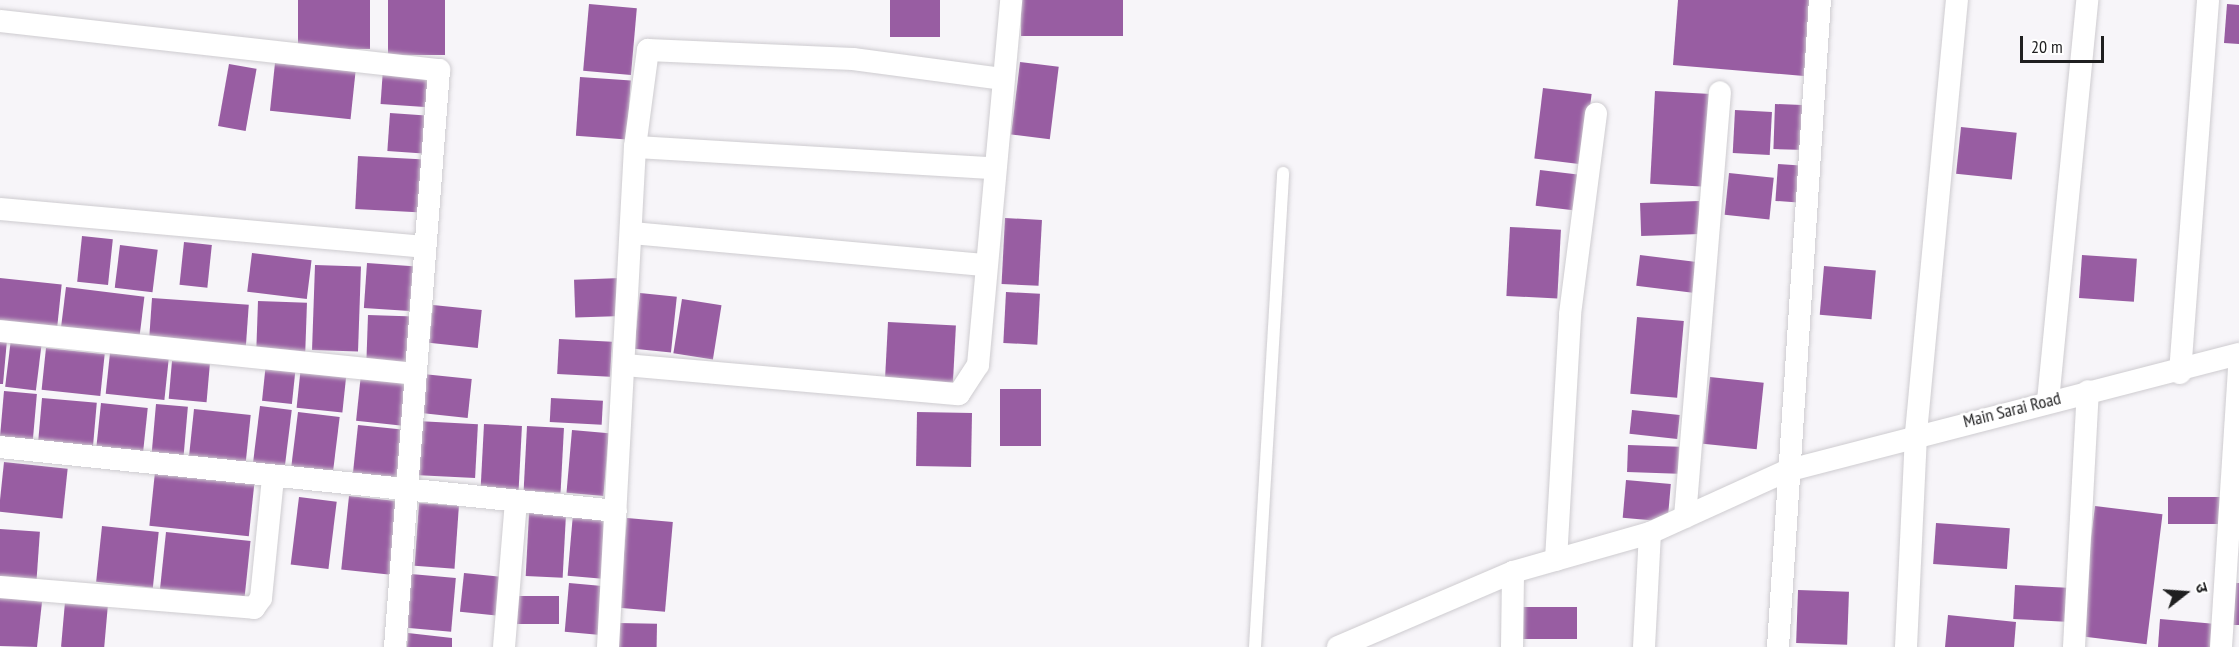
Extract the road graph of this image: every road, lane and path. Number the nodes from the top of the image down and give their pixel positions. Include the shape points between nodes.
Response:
1 (1011, 0) edge
2 (1820, 0) edge
3 (1957, 0) edge
4 (2087, 0) edge
5 (2208, 0) edge
6 (0, 21) edge
7 (1002, 79) junction
8 (1720, 93) dead end
9 (1596, 114) dead end
10 (636, 147) junction
11 (992, 168) junction
12 (1282, 173) dead end
13 (0, 209) edge
14 (632, 233) junction
15 (424, 247) junction
16 (984, 265) junction
17 (0, 332) edge
18 (2239, 354) edge
19 (625, 365) junction
20 (2239, 369) edge
21 (416, 374) junction
22 (2180, 374) junction
23 (2088, 391) junction
24 (2048, 401) junction
25 (1916, 434) junction
26 (0, 447) edge
27 (1786, 471) junction
28 (273, 478) junction
29 (410, 493) junction
30 (516, 502) junction
31 (616, 511) junction
32 (1685, 517) junction
33 (1650, 533) junction
34 (1556, 560) junction
35 (1513, 572) junction
36 (0, 587) edge
37 (395, 647) edge
38 (504, 647) edge
39 (608, 647) edge
40 (1255, 647) edge
41 (1338, 647) edge
42 (1512, 647) edge
43 (1644, 647) edge
44 (1778, 647) edge
45 (1906, 647) edge
46 (2074, 647) edge
47 (2221, 647) edge

1 - 7 street
2 - 27 street
3 - 25 street
4 - 24 street
5 - 22 street
6 - 15 street via 434,66 442,76
7 - 10 street via 853,58 657,46 643,60
7 - 11 street
8 - 32 street
9 - 34 street via 1570,314
10 - 11 street
10 - 14 street
11 - 16 street
12 - 40 lane
13 - 15 street
14 - 16 street
14 - 19 street
15 - 21 street
16 - 19 street via 978,365 958,394
17 - 21 street
18 - 22 street, Main Sarai Road
19 - 31 street
20 - 47 street
21 - 29 street
22 - 23 street, Main Sarai Road
23 - 24 street, Main Sarai Road
23 - 46 street
24 - 25 street, Main Sarai Road
25 - 27 street, Main Sarai Road
25 - 45 street
26 - 28 street
27 - 32 street, Main Sarai Road
27 - 44 street
28 - 29 street
28 - 36 street via 261,598 254,608
29 - 30 street
29 - 37 street
30 - 31 street
30 - 38 street
31 - 39 street
32 - 33 street, Main Sarai Road
33 - 34 street, Main Sarai Road
33 - 43 street
34 - 35 street, Main Sarai Road
35 - 41 street, Main Sarai Road
35 - 42 street

